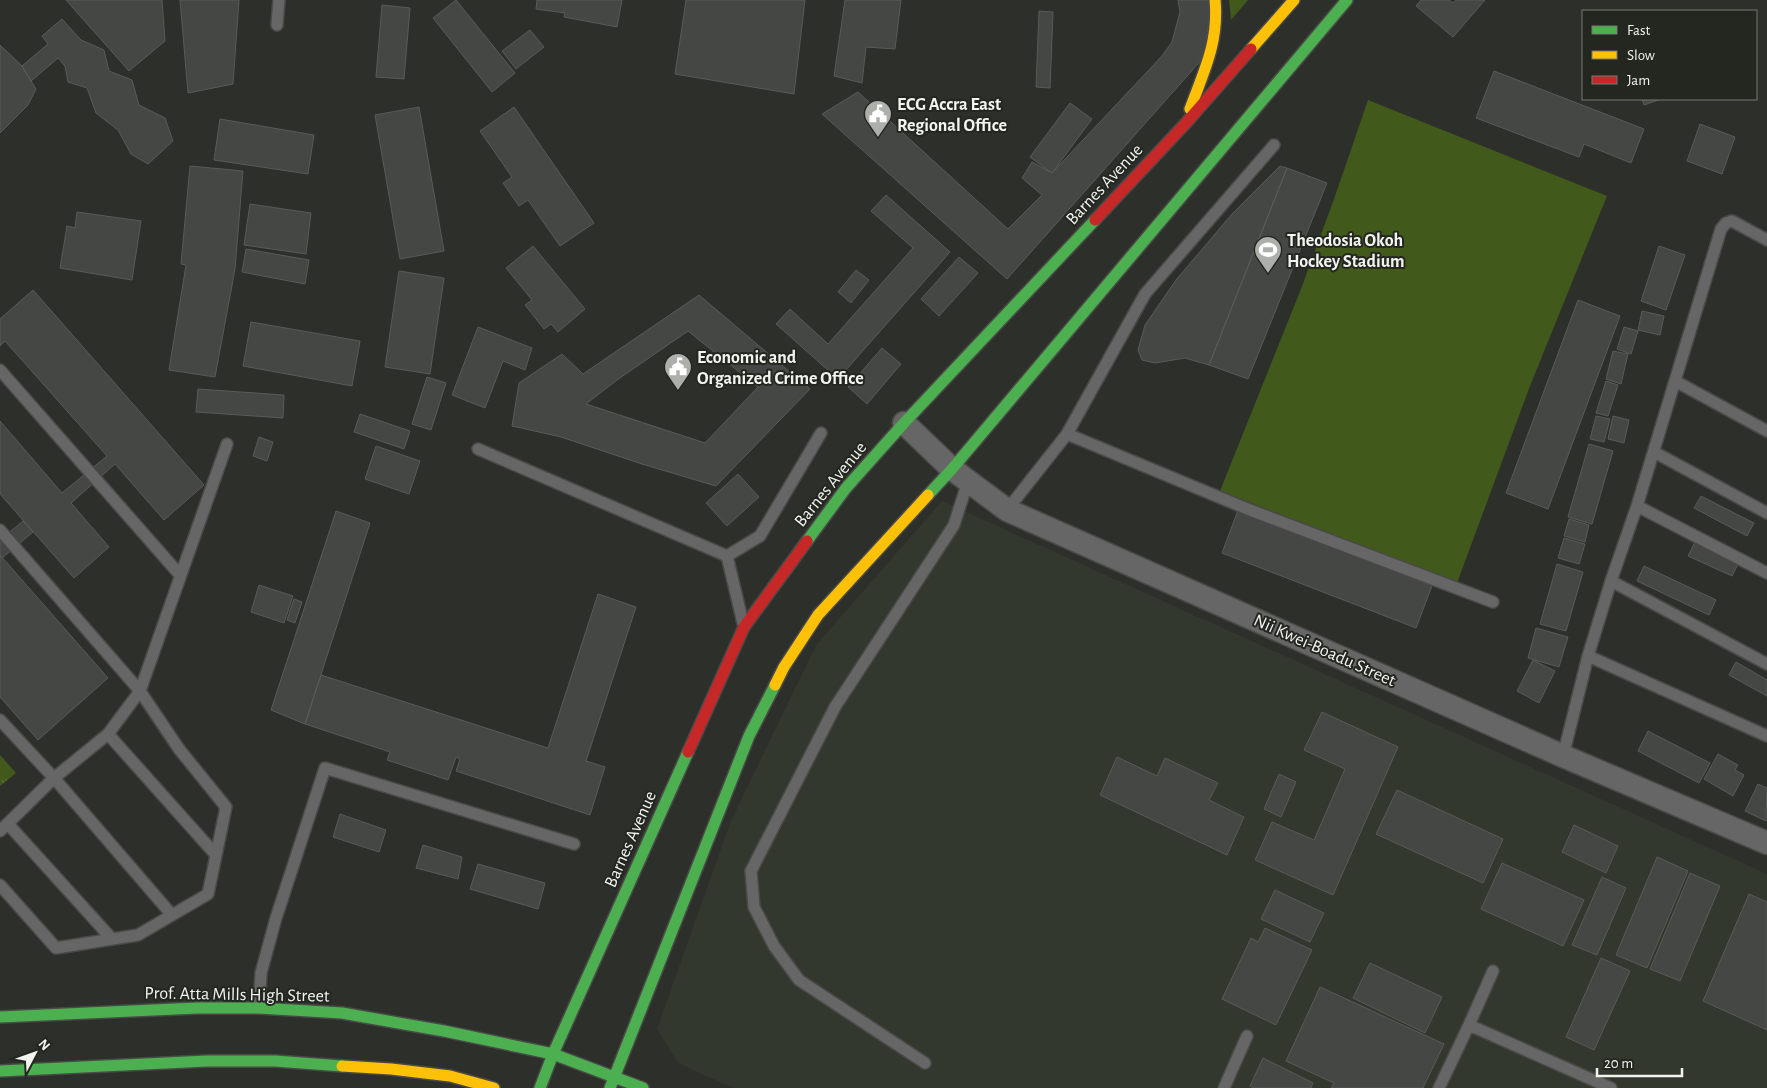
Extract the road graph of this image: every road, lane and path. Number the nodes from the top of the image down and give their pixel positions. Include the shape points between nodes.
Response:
1 (279, 0) edge
2 (1215, 0) edge
3 (1294, 0) edge
4 (1347, 0) edge
5 (277, 25) dead end
6 (1185, 124) junction
7 (1274, 145) dead end
8 (1767, 240) edge
9 (0, 370) edge
10 (1675, 381) junction
11 (904, 423) junction
12 (1767, 431) edge
13 (821, 434) dead end
14 (1067, 434) junction
15 (227, 444) dead end
16 (478, 448) dead end
17 (1654, 452) junction
18 (960, 475) junction
19 (1637, 506) junction
20 (1007, 510) junction
21 (1767, 513) edge
22 (0, 530) edge
23 (727, 556) junction
24 (1767, 573) edge
25 (180, 575) junction
26 (1611, 581) junction
27 (1493, 602) dead end
28 (744, 627) junction
29 (1588, 656) junction
30 (1767, 664) edge
31 (140, 690) junction
32 (0, 720) edge
33 (108, 734) junction
34 (1767, 736) edge
35 (1563, 756) junction
36 (54, 778) junction
37 (4, 828) edge
38 (1767, 843) edge
39 (574, 844) dead end
40 (216, 855) junction
41 (0, 885) edge
42 (172, 915) junction
43 (112, 939) junction
44 (1493, 971) dead end
45 (259, 1008) junction
46 (0, 1017) edge
47 (1468, 1024) junction
48 (1247, 1036) dead end
49 (553, 1054) junction
50 (926, 1063) dead end
51 (0, 1071) edge
52 (614, 1076) junction
53 (494, 1088) edge
54 (540, 1088) edge
55 (610, 1088) edge
56 (643, 1088) edge
57 (1224, 1088) edge
58 (1439, 1088) edge
59 (1612, 1088) edge

1 - 5 lane
2 - 6 main road via 1217,19 1213,46
3 - 6 main road, Barnes Avenue
4 - 18 main road
6 - 11 main road, Barnes Avenue
7 - 14 lane via 1145,294
8 - 10 lane via 1732,221 1721,229
9 - 25 lane
10 - 12 lane
10 - 17 lane
11 - 18 street, Nii Kwei-Boadu Street
11 - 28 main road, Barnes Avenue via 846,488
13 - 23 lane via 760,536
14 - 20 lane
14 - 27 lane via 1250,510
15 - 25 lane
16 - 23 lane
17 - 19 lane
17 - 21 lane
18 - 20 street, Nii Kwei-Boadu Street
18 - 50 lane via 954,525 835,707 751,871 754,907 774,946 799,980
18 - 52 main road via 818,615 784,667 749,736
19 - 24 lane
19 - 26 lane
20 - 35 street, Nii Kwei-Boadu Street
22 - 31 lane
23 - 28 lane
25 - 31 lane
26 - 29 lane
26 - 30 lane
28 - 49 main road, Barnes Avenue
29 - 34 lane
29 - 35 lane
31 - 33 lane
31 - 40 lane via 180,749 226,807
32 - 36 lane
33 - 36 lane
33 - 40 lane
35 - 38 street, Nii Kwei-Boadu Street
36 - 37 lane
36 - 42 lane
37 - 43 lane
39 - 45 lane via 326,768 263,964
40 - 42 lane via 208,894
41 - 43 lane via 56,948
42 - 43 lane via 138,935
44 - 47 lane
45 - 46 main road, Prof. Atta Mills High Street
45 - 49 main road, Prof. Atta Mills High Street via 342,1013
47 - 58 lane
47 - 59 lane
48 - 57 lane
49 - 52 main road, Prof. Atta Mills High Street
49 - 54 main road, Barnes Avenue
51 - 53 main road via 275,1061 450,1076
52 - 55 main road
52 - 56 main road, Prof. Atta Mills High Street

